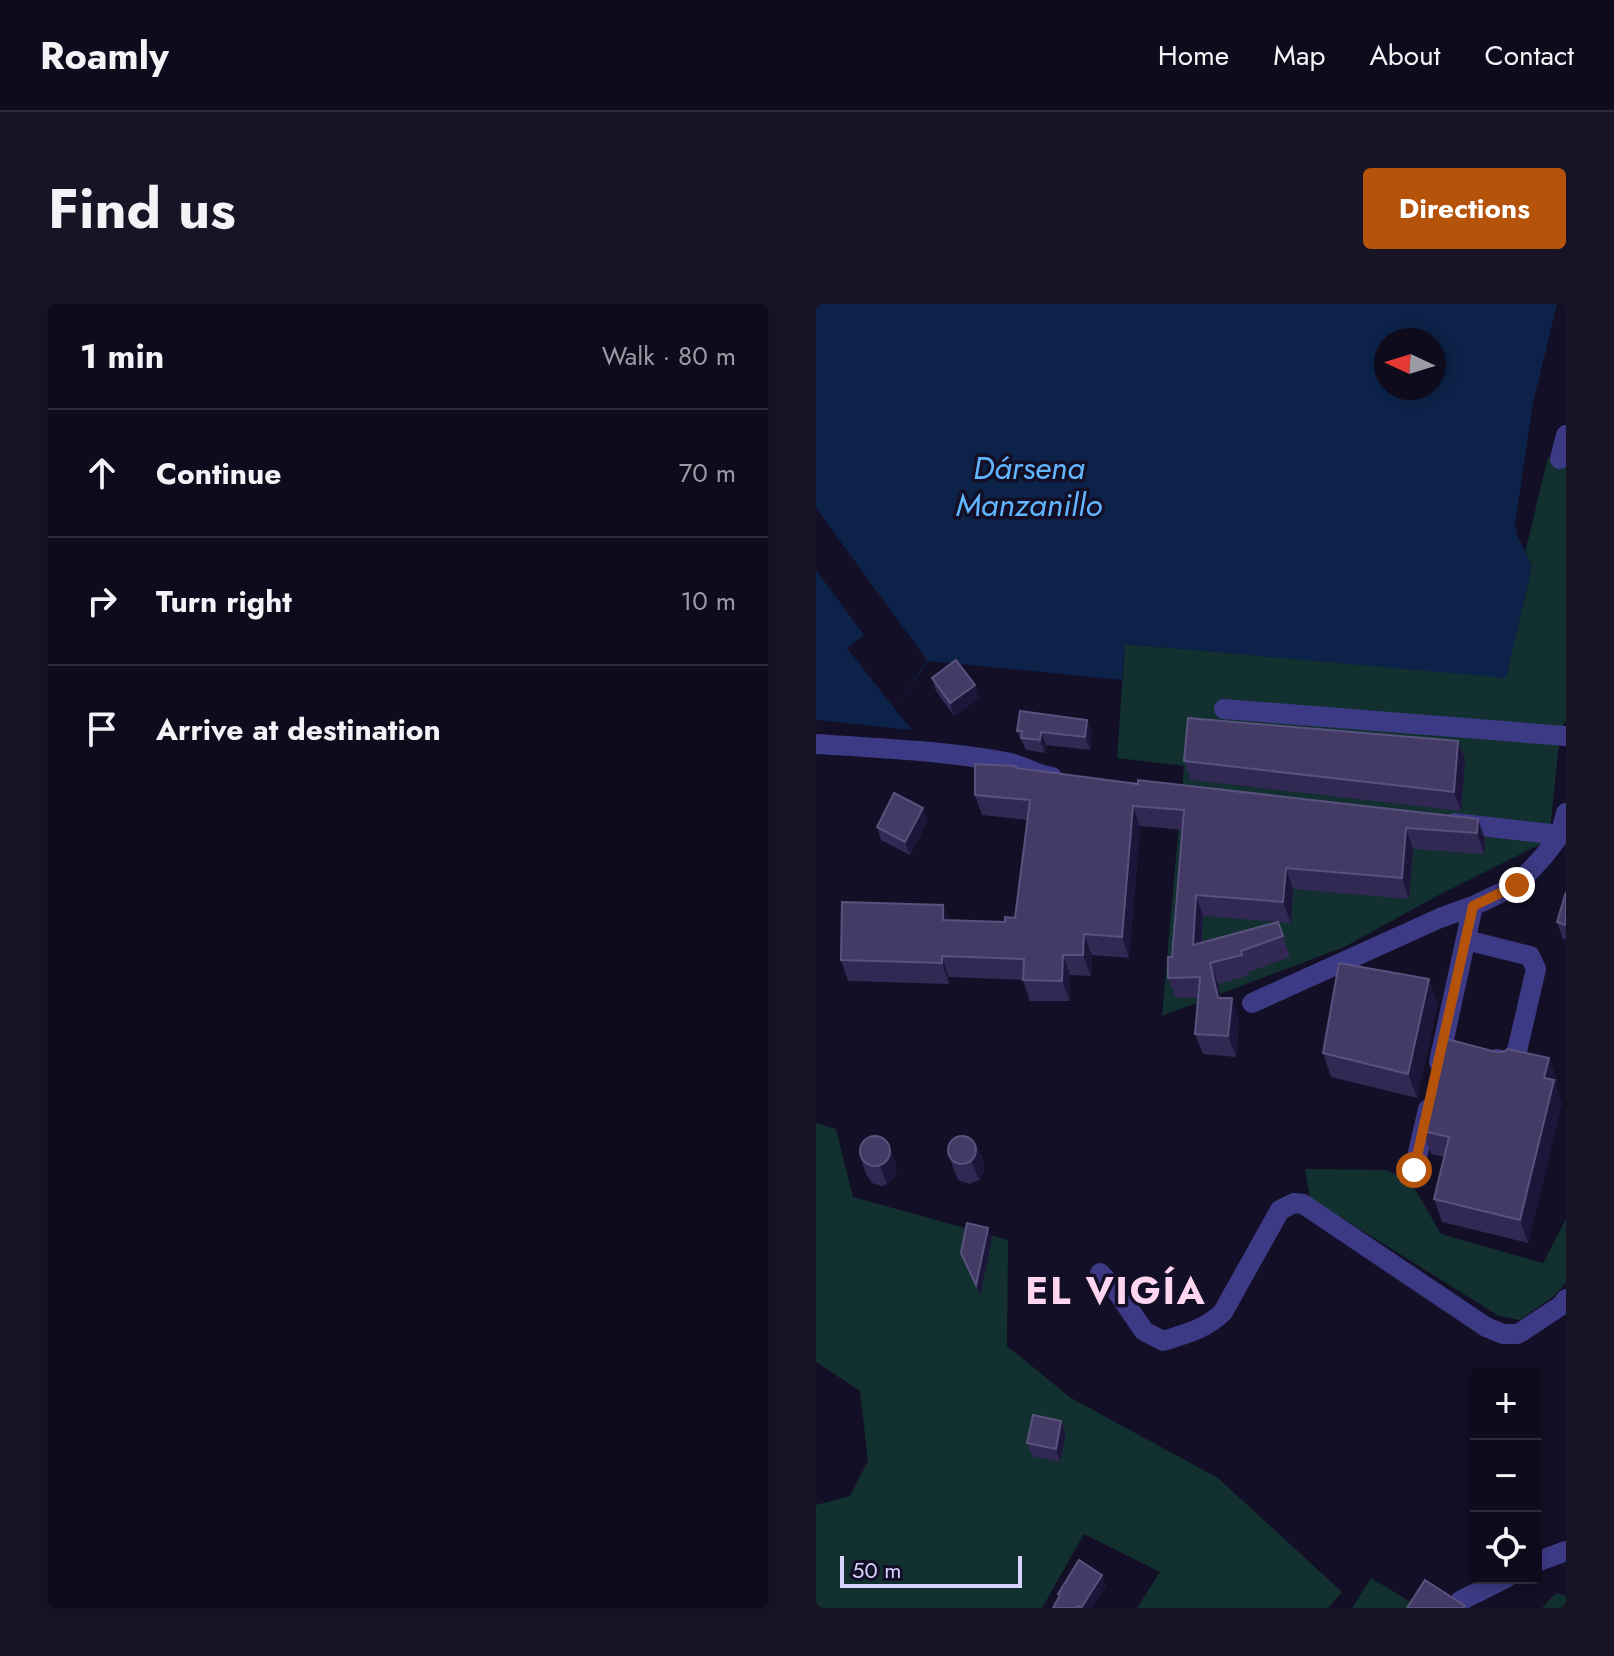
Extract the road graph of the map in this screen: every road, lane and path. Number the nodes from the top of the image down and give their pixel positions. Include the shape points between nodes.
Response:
1 (1566, 435) edge
2 (1560, 459) dead end
3 (1224, 709) dead end
4 (1566, 736) edge
5 (816, 744) edge
6 (1075, 780) edge
7 (1566, 813) edge
8 (1439, 821) edge
9 (1560, 835) junction
10 (1473, 906) junction
11 (1466, 940) junction
12 (1252, 1003) dead end
13 (1482, 1055) edge
14 (1414, 1170) dead end
15 (1100, 1273) dead end
16 (1564, 1302) edge
17 (1566, 1551) edge
18 (1542, 1560) edge
19 (1494, 1584) edge
20 (1460, 1601) edge

1 - 2 street
3 - 4 street
5 - 6 street via 1010,762 1043,776
7 - 9 street
8 - 9 street
9 - 10 street via 1517,885
10 - 11 street
10 - 12 street
11 - 13 street via 1530,956 1536,969 1517,1051 1508,1062
11 - 14 street via 1449,1047 1434,1084
15 - 16 street via 1144,1331 1163,1341 1194,1332 1223,1312 1280,1210 1294,1203 1503,1334 1518,1334
17 - 18 street
19 - 20 street

